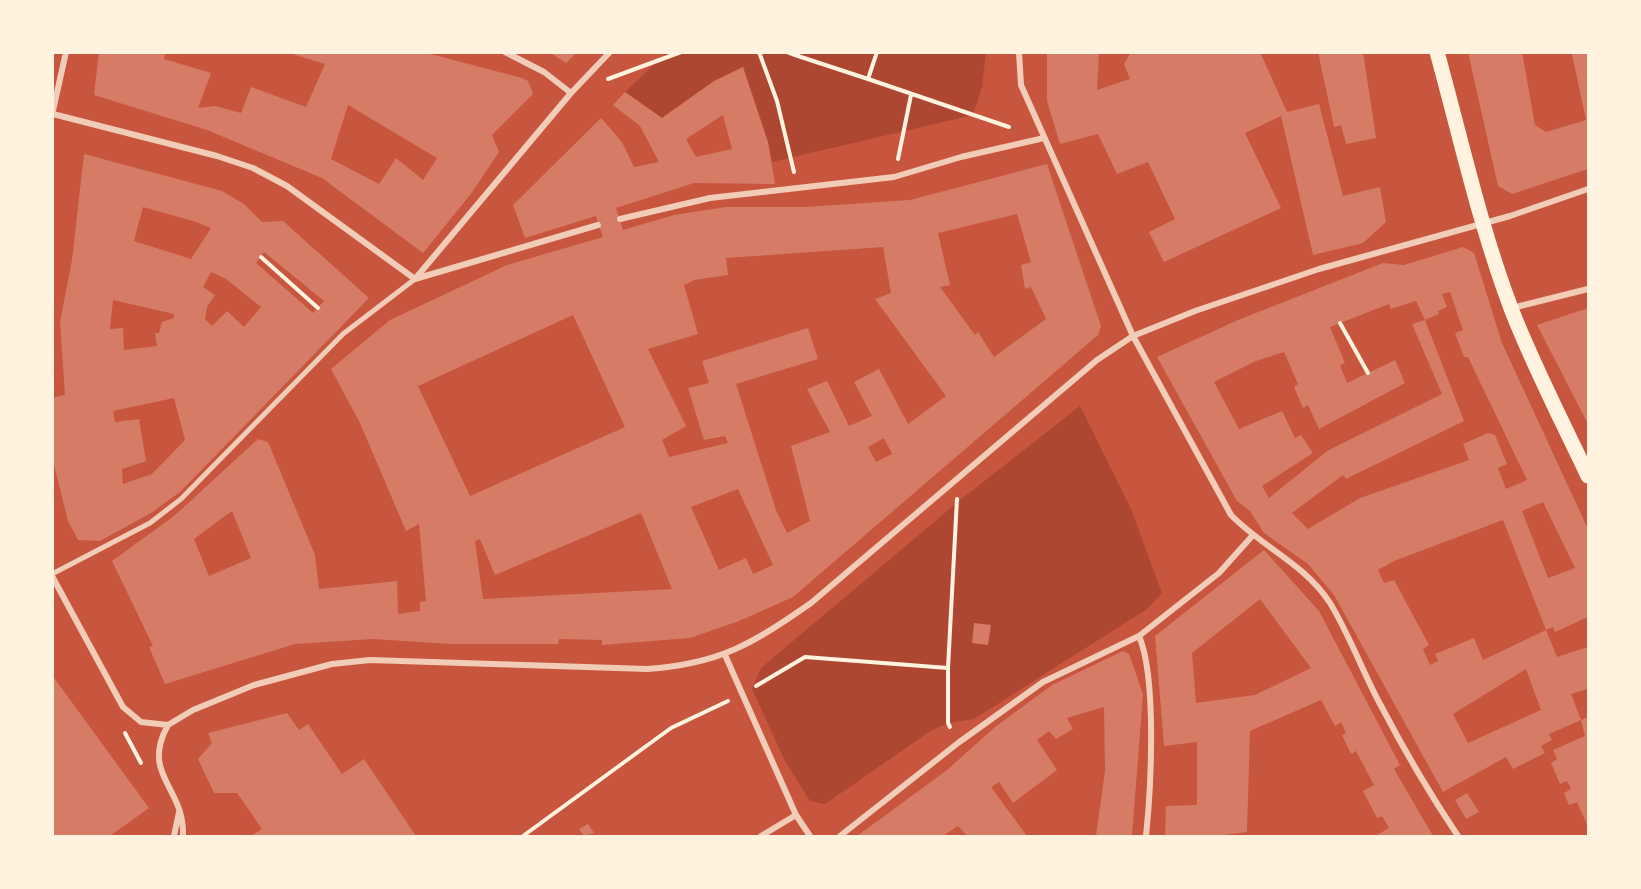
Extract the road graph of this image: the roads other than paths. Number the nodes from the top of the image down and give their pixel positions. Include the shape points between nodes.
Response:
1 (66, 52) edge
2 (505, 52) edge
3 (610, 52) edge
4 (1019, 52) edge
5 (1437, 52) edge
6 (571, 93) junction
7 (53, 114) edge
8 (1044, 138) junction
9 (1588, 189) edge
10 (620, 219) dead end
11 (1484, 222) junction
12 (598, 225) dead end
13 (415, 279) junction
14 (1588, 289) edge
15 (1511, 308) junction
16 (1133, 336) junction
17 (1588, 476) edge
18 (1253, 535) junction
19 (52, 575) edge
20 (1139, 636) junction
21 (725, 655) junction
22 (168, 725) junction
23 (179, 809) junction
24 (796, 815) junction
25 (174, 837) edge
26 (183, 837) edge
27 (761, 837) edge
28 (810, 837) edge
29 (840, 837) edge
30 (1146, 837) edge
31 (1458, 837) edge

1 - 7 street
2 - 6 street via 544,72
3 - 6 street
4 - 8 street via 1021,85
5 - 11 main road
6 - 13 street
7 - 13 street via 253,168 287,186
8 - 10 street via 894,177 710,198
8 - 16 street
9 - 11 street
11 - 15 main road
11 - 16 street via 1319,269
12 - 13 street
13 - 19 street via 358,321 181,499 150,523
14 - 15 street
15 - 17 main road
16 - 18 street via 1231,515
16 - 21 street via 1097,360 811,603 768,633
18 - 20 street via 1219,573
18 - 31 street via 1304,571 1330,603 1385,713
19 - 22 street via 123,707 141,722
20 - 29 street via 1043,682 958,743
20 - 30 street via 1146,652 1148,676
21 - 22 street via 687,666 647,669 369,660 332,664 254,685 193,710
21 - 24 street
22 - 23 street via 158,742 157,758
23 - 25 street
23 - 26 street
24 - 27 street
24 - 28 street

